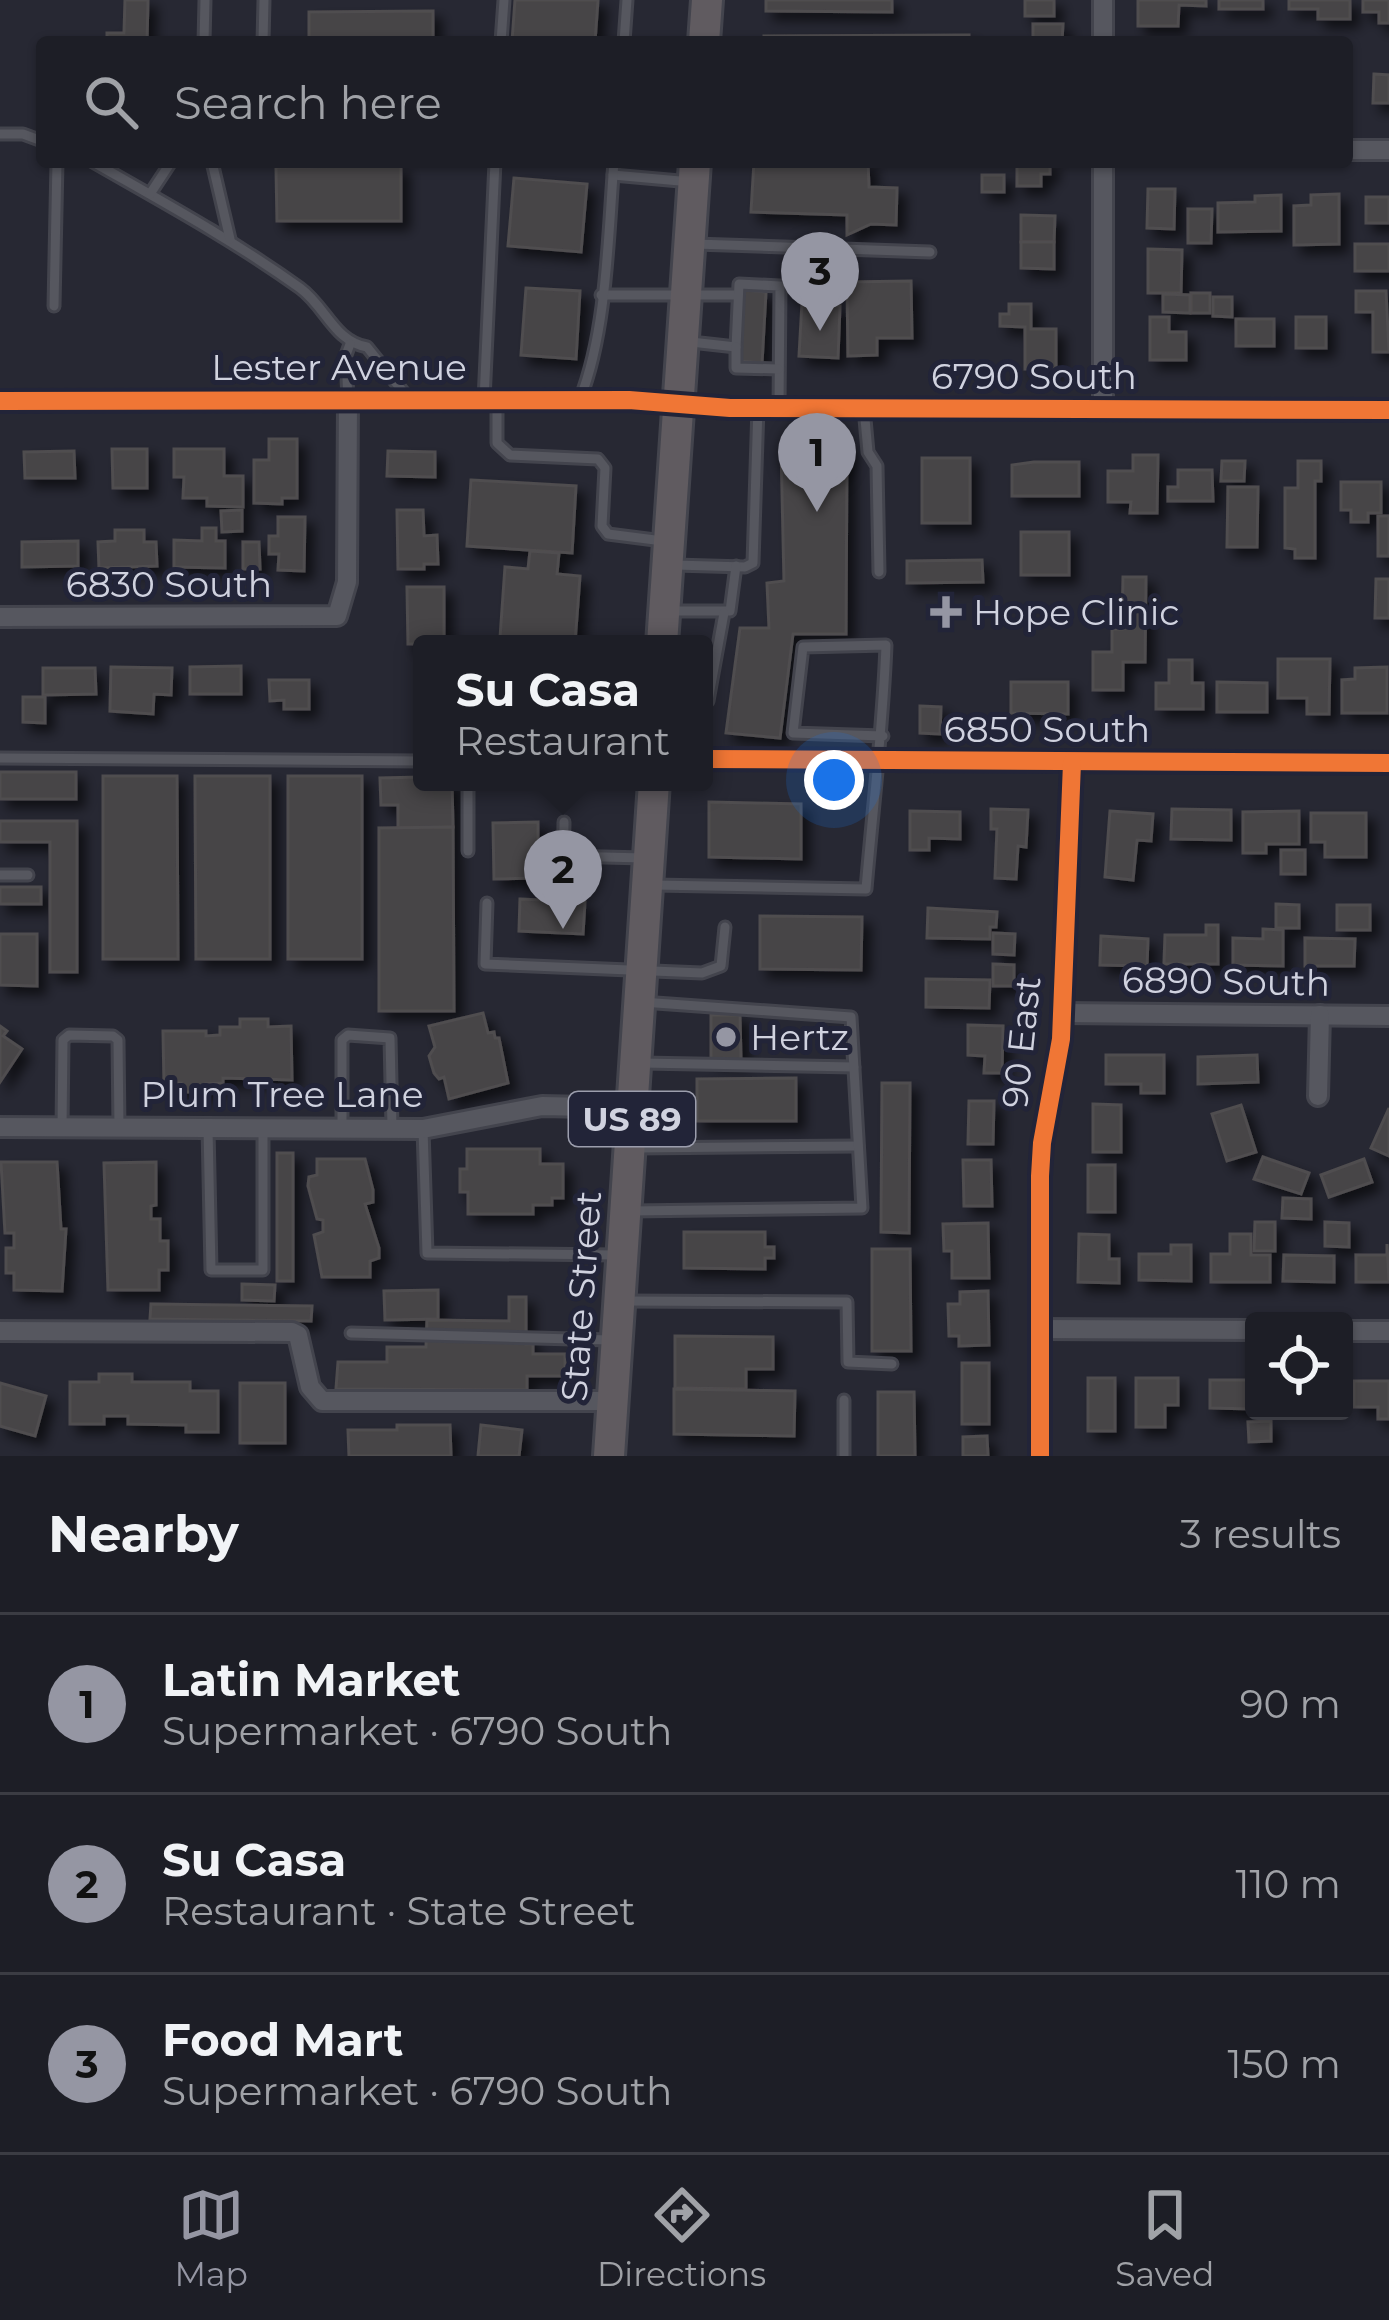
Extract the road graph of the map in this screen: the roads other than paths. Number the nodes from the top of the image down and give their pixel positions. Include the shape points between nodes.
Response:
1 (205, 0) edge
2 (264, 0) edge
3 (504, 0) edge
4 (627, 0) edge
5 (707, 0) edge
6 (1102, 0) edge
7 (204, 36) edge
8 (263, 36) edge
9 (501, 36) edge
10 (624, 36) edge
11 (704, 36) edge
12 (1102, 36) edge
13 (0, 134) edge
14 (36, 139) edge
15 (1353, 150) edge
16 (1389, 150) edge
17 (57, 168) edge
18 (103, 168) edge
19 (167, 168) edge
20 (213, 168) edge
21 (495, 168) edge
22 (614, 168) edge
23 (1102, 168) edge
24 (694, 172) edge
25 (613, 175) junction
26 (149, 194) junction
27 (230, 239) junction
28 (689, 243) junction
29 (930, 252) dead end
30 (686, 295) junction
31 (601, 296) junction
32 (740, 303) junction
33 (54, 305) dead end
34 (765, 308) dead end
35 (779, 309) junction
36 (764, 334) dead end
37 (778, 335) junction
38 (683, 342) junction
39 (350, 344) junction
40 (736, 347) junction
41 (778, 369) junction
42 (0, 400) edge
43 (410, 400) junction
44 (490, 400) junction
45 (579, 400) junction
46 (348, 401) junction
47 (678, 404) junction
48 (758, 407) junction
49 (778, 408) junction
50 (864, 408) junction
51 (1103, 409) junction
52 (1389, 410) edge
53 (668, 553) junction
54 (736, 566) junction
55 (879, 572) dead end
56 (664, 610) junction
57 (724, 613) junction
58 (0, 617) edge
59 (663, 635) edge
60 (713, 674) edge
61 (883, 736) junction
62 (0, 758) edge
63 (713, 759) edge
64 (876, 760) junction
65 (413, 761) edge
66 (1072, 763) junction
67 (1389, 763) edge
68 (468, 791) edge
69 (653, 791) edge
70 (564, 822) dead end
71 (467, 851) dead end
72 (565, 856) junction
73 (649, 871) junction
74 (0, 875) edge
75 (28, 875) dead end
76 (563, 894) dead end
77 (487, 903) dead end
78 (725, 927) dead end
79 (641, 987) junction
80 (1063, 1013) junction
81 (1320, 1016) junction
82 (1389, 1016) edge
83 (636, 1064) junction
84 (854, 1066) junction
85 (1318, 1096) dead end
86 (633, 1108) junction
87 (0, 1127) edge
88 (62, 1128) junction
89 (118, 1128) junction
90 (208, 1128) junction
91 (342, 1128) junction
92 (263, 1129) junction
93 (392, 1129) junction
94 (423, 1129) junction
95 (858, 1145) junction
96 (630, 1148) junction
97 (626, 1211) junction
98 (623, 1256) junction
99 (620, 1301) junction
100 (1040, 1329) junction
101 (1245, 1330) edge
102 (0, 1331) edge
103 (1353, 1331) edge
104 (1389, 1331) edge
105 (351, 1333) dead end
106 (617, 1341) junction
107 (892, 1364) dead end
108 (844, 1400) dead end
109 (613, 1401) junction
110 (609, 1456) edge
111 (844, 1456) edge
112 (1040, 1456) edge

1 - 7 lane
2 - 8 lane
3 - 9 lane
4 - 10 lane
5 - 11 main road
6 - 12 street
13 - 14 lane
15 - 16 street
17 - 33 lane
18 - 26 lane
19 - 26 lane
20 - 27 lane
21 - 44 lane
22 - 25 lane
23 - 51 street
24 - 25 lane
24 - 28 main road
25 - 31 lane
26 - 27 lane
27 - 39 lane via 307,292
28 - 29 lane
28 - 30 main road
30 - 31 lane
30 - 32 lane
30 - 38 main road
31 - 45 lane
32 - 35 lane via 739,284 780,286
32 - 40 lane
34 - 35 lane
35 - 37 lane
36 - 37 lane
37 - 41 lane
38 - 40 lane
38 - 47 main road
39 - 43 lane via 367,347
39 - 46 lane
40 - 41 lane via 736,368
41 - 49 lane
42 - 46 street, Lester Avenue
43 - 44 street, Lester Avenue
43 - 46 street, Lester Avenue
44 - 45 street, Lester Avenue
44 - 53 lane via 497,442 510,455 598,459 602,526
45 - 47 street, Lester Avenue
46 - 58 street, 6830 South via 347,582 337,616
47 - 48 street, 6790 South
47 - 53 main road
48 - 49 street, 6790 South
48 - 54 lane via 756,553
49 - 50 street, 6790 South
50 - 51 street, 6790 South
50 - 55 lane via 877,466
51 - 52 street, 6790 South
53 - 54 lane
53 - 56 main road
54 - 57 lane via 734,605
56 - 57 lane
56 - 59 main road
57 - 60 lane
61 - 61 lane via 886,645 803,647 794,733
61 - 64 lane
62 - 65 lane
63 - 64 street, 6850 South
64 - 66 street, 6850 South
64 - 73 lane via 866,889
66 - 67 street, 6850 South
66 - 80 street, 90 East
68 - 71 lane
69 - 73 main road, State Street / US 89
70 - 72 lane
72 - 73 lane
72 - 76 lane
73 - 79 main road, State Street / US 89
74 - 75 lane
77 - 79 lane via 485,964
78 - 79 lane via 722,966
79 - 83 main road, State Street / US 89
79 - 84 lane via 851,1017
80 - 81 street, 6890 South
80 - 100 street, 90 East via 1042,1143
81 - 82 street, 6890 South
81 - 85 street
83 - 84 lane
83 - 86 main road, State Street / US 89
84 - 95 lane
86 - 94 street, Plum Tree Lane via 542,1106
86 - 96 main road, State Street / US 89
87 - 88 street, Plum Tree Lane
88 - 89 street, Plum Tree Lane
88 - 89 lane via 69,1036 118,1040
89 - 90 street, Plum Tree Lane
90 - 92 street, Plum Tree Lane
90 - 92 lane via 211,1270 263,1270
91 - 92 street, Plum Tree Lane
91 - 93 street, Plum Tree Lane
91 - 93 lane via 344,1037 386,1036
93 - 94 street, Plum Tree Lane
94 - 98 lane via 427,1253
95 - 96 lane
95 - 97 lane via 862,1208
96 - 97 main road, State Street / US 89
97 - 98 main road, State Street / US 89
98 - 99 main road, State Street / US 89
99 - 106 main road, State Street / US 89
99 - 107 lane via 847,1302 848,1362
100 - 101 street
100 - 112 street, 90 East
102 - 109 street via 292,1332 322,1401
103 - 104 street
105 - 106 lane
106 - 109 main road, State Street / US 89
108 - 111 lane
109 - 110 main road, State Street / US 89

